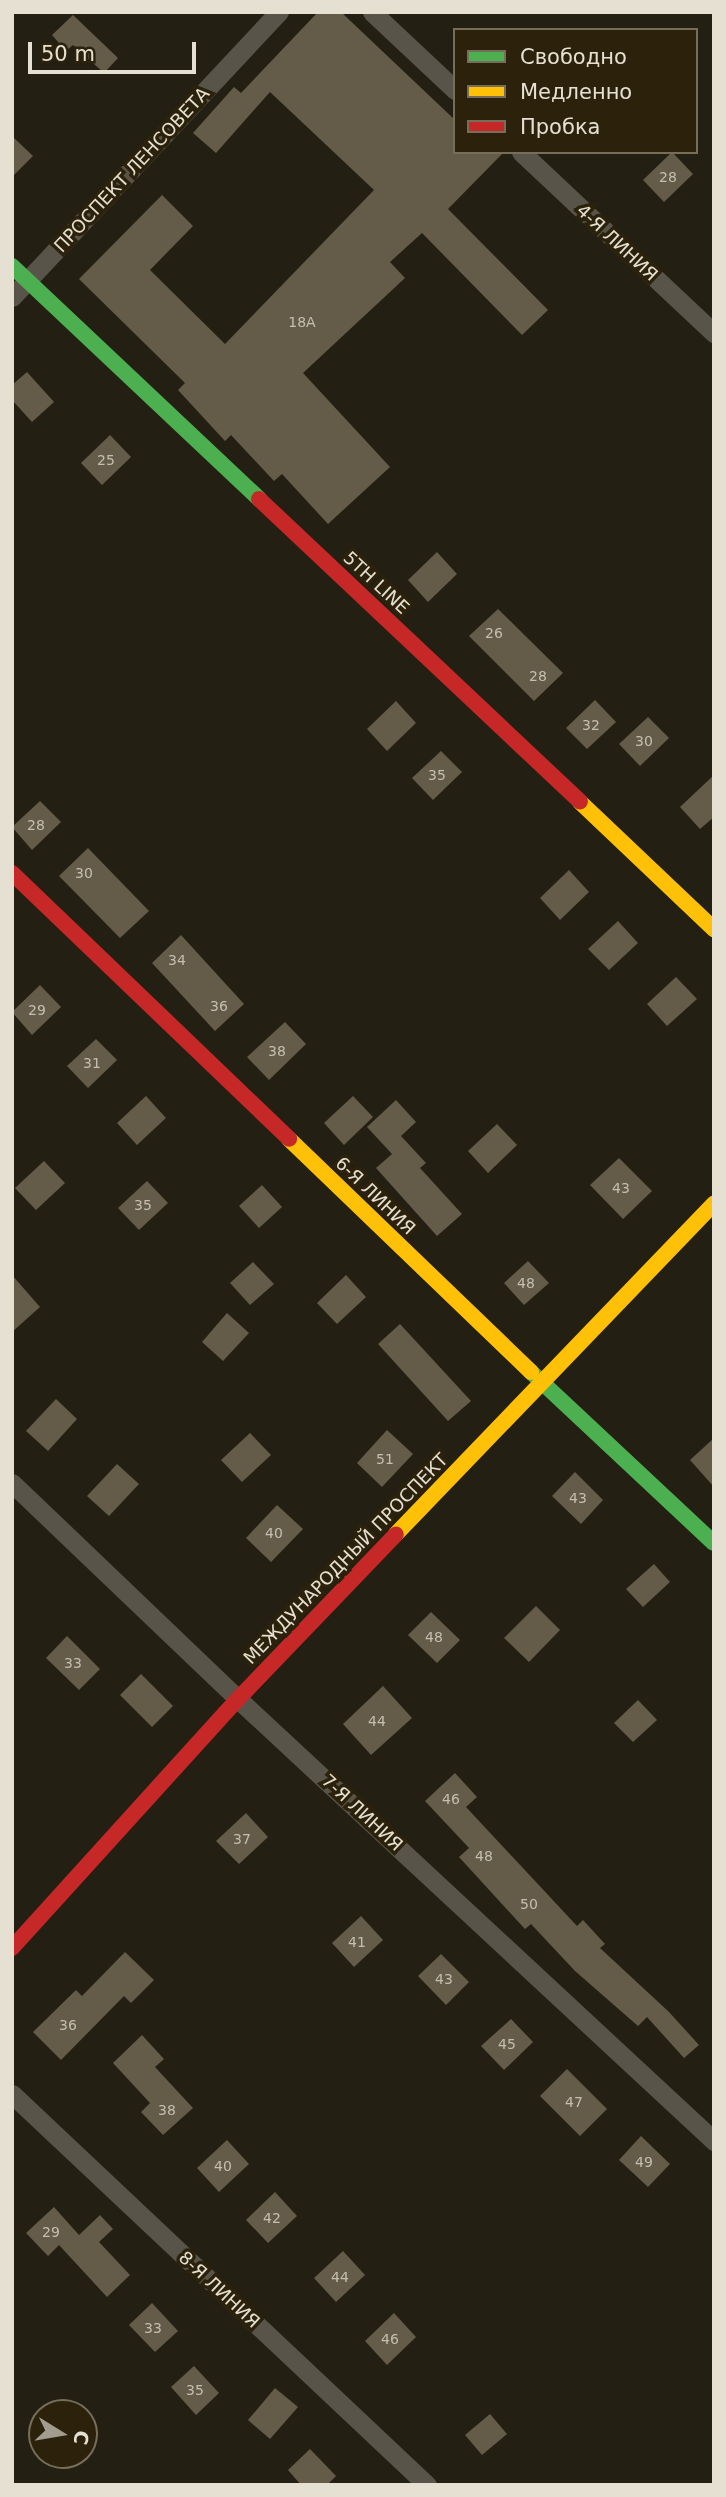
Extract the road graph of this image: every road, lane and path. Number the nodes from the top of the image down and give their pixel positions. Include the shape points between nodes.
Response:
1 (279, 12) edge
2 (372, 12) edge
3 (453, 88) edge
4 (523, 154) edge
5 (12, 266) edge
6 (28, 281) junction
7 (12, 297) edge
8 (714, 333) edge
9 (12, 873) edge
10 (714, 929) edge
11 (714, 1203) edge
12 (542, 1383) junction
13 (12, 1483) edge
14 (714, 1544) edge
15 (238, 1699) junction
16 (12, 1948) edge
17 (12, 2094) edge
18 (714, 2141) edge
19 (427, 2485) edge

1 - 6 street, ПРОСПЕКТ ЛЕНСОВЕТА
2 - 3 street
4 - 8 street, 4-Я ЛИНИЯ
5 - 6 street, 5TH LINE
6 - 7 street, ПРОСПЕКТ ЛЕНСОВЕТА
6 - 10 street, 5TH LINE
9 - 12 street, 6-Я ЛИНИЯ
11 - 12 street, МЕЖДУНАРОДНЫЙ ПРОСПЕКТ
12 - 14 street, 6-Я ЛИНИЯ
12 - 15 street, МЕЖДУНАРОДНЫЙ ПРОСПЕКТ
13 - 15 street, 7-Я ЛИНИЯ
15 - 16 street, МЕЖДУНАРОДНЫЙ ПРОСПЕКТ
15 - 18 street, 7-Я ЛИНИЯ
17 - 19 street, 8-Я ЛИНИЯ

